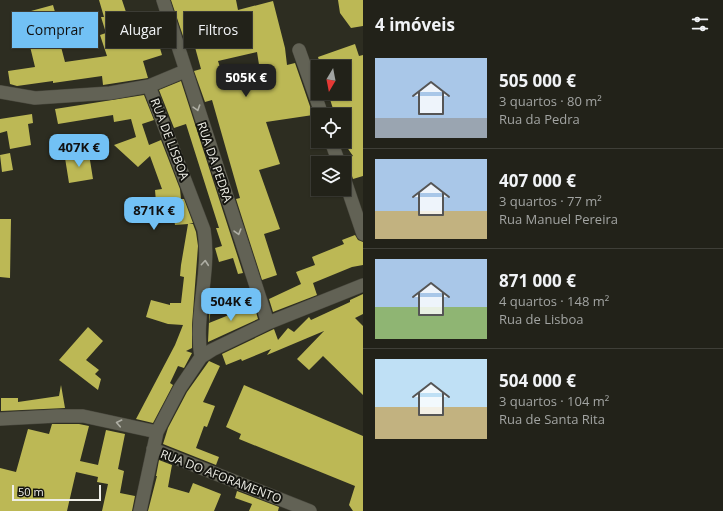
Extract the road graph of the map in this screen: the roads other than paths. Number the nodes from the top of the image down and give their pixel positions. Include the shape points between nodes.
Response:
1 (163, 0) edge
2 (299, 50) dead end
3 (185, 71) junction
4 (149, 86) junction
5 (0, 92) edge
6 (320, 108) edge
7 (350, 196) edge
8 (363, 234) edge
9 (363, 285) edge
10 (268, 323) junction
11 (201, 357) junction
12 (0, 419) edge
13 (157, 432) junction
14 (153, 449) junction
15 (140, 511) edge
16 (310, 511) edge

1 - 3 street, RUA DA PEDRA
2 - 6 street
3 - 4 street
3 -> 10 street, RUA DA PEDRA
4 - 5 street via 110,93 45,98
11 -> 4 street, RUA DE LISBOA via 198,342 206,253 204,230
7 - 8 street
9 - 10 street
10 - 11 street
11 - 13 street via 183,382
13 -> 12 street via 83,416
13 - 14 street
14 - 15 street
14 - 16 street, RUA DO AFORAMENTO

